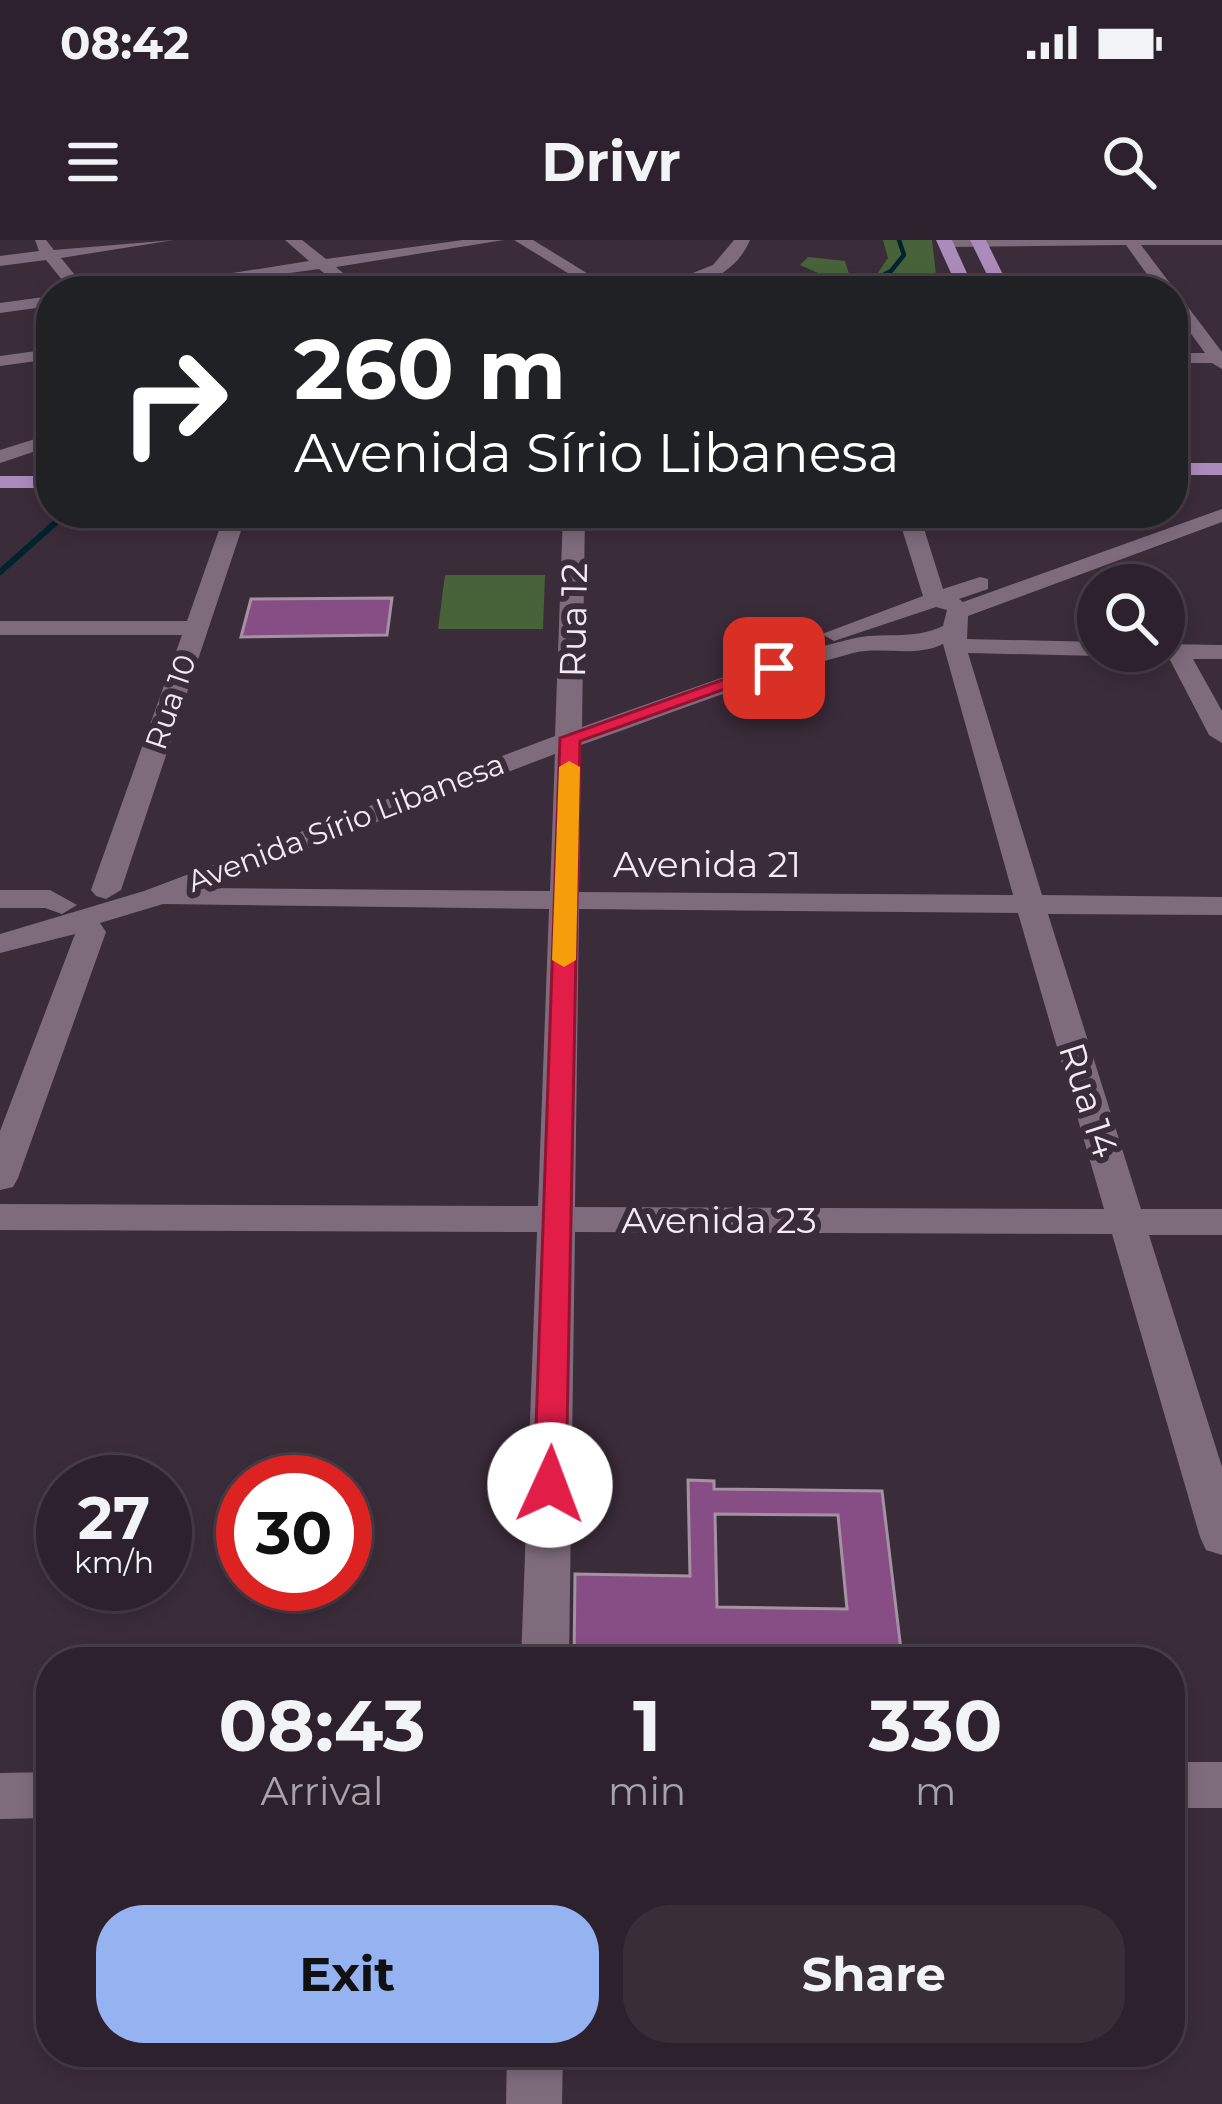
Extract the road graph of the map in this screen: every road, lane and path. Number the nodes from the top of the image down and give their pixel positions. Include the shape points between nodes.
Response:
1 (38, 240) edge
2 (166, 240) edge
3 (293, 240) edge
4 (496, 240) edge
5 (522, 240) edge
6 (742, 240) edge
7 (1222, 240) edge
8 (944, 241) edge
9 (978, 241) edge
10 (1130, 241) edge
11 (52, 255) junction
12 (0, 262) edge
13 (322, 263) junction
14 (68, 276) edge
15 (231, 276) edge
16 (338, 276) edge
17 (583, 276) edge
18 (695, 276) edge
19 (960, 276) edge
20 (996, 276) edge
21 (1157, 276) edge
22 (36, 304) edge
23 (0, 308) edge
24 (1188, 310) edge
25 (36, 356) edge
26 (1188, 359) edge
27 (1220, 360) edge
28 (0, 361) edge
29 (36, 445) edge
30 (0, 457) edge
31 (1188, 473) edge
32 (1222, 474) edge
33 (0, 478) edge
34 (36, 478) edge
35 (1222, 499) edge
36 (1188, 515) edge
37 (1222, 515) edge
38 (231, 528) edge
39 (574, 528) edge
40 (914, 528) edge
41 (1162, 528) edge
42 (0, 628) edge
43 (197, 628) junction
44 (952, 630) junction
45 (873, 634) junction
46 (1077, 646) edge
47 (1185, 651) edge
48 (1222, 652) edge
49 (1183, 672) edge
50 (570, 732) junction
51 (1222, 735) edge
52 (147, 888) junction
53 (106, 890) junction
54 (0, 899) edge
55 (566, 904) junction
56 (1027, 904) junction
57 (1222, 906) edge
58 (71, 914) junction
59 (0, 931) edge
60 (0, 944) edge
61 (0, 1178) edge
62 (0, 1217) edge
63 (557, 1219) junction
64 (1127, 1221) junction
65 (1222, 1222) edge
66 (1222, 1537) edge
67 (545, 1647) edge
68 (1185, 1785) edge
69 (1222, 1785) edge
70 (36, 1795) edge
71 (0, 1796) edge
72 (535, 2067) edge
73 (534, 2104) edge

1 - 11 street
2 - 11 street
3 - 13 street
4 - 13 street
5 - 17 street
6 - 18 street via 737,255
7 - 10 street
8 - 9 street
8 - 19 main road
9 - 10 street
9 - 20 main road
10 - 21 street
11 - 12 street
11 - 14 street
13 - 15 street
13 - 16 street
22 - 23 street
24 - 27 street
25 - 28 street
26 - 27 street
29 - 30 street
31 - 32 main road
33 - 34 main road
35 - 36 street, Avenida Sírio Libanesa
37 - 44 street, Avenida Sírio Libanesa
38 - 43 street, Rua 10
39 - 50 street, Rua 12
40 - 44 street, Rua 14
41 - 44 street, Avenida Sírio Libanesa
42 - 43 street
43 - 53 street, Rua 10
44 - 45 street, Avenida Sírio Libanesa
44 - 45 street, Avenida Sírio Libanesa via 924,644
44 - 46 street
44 - 56 street, Rua 14
45 - 50 street, Avenida Sírio Libanesa
47 - 48 street
49 - 51 street
50 - 52 street, Avenida Sírio Libanesa
50 - 55 street, Rua 12
52 - 53 street, Avenida Sírio Libanesa
52 - 55 street, Avenida 21
52 - 58 street, Avenida Sírio Libanesa
53 - 58 street, Avenida Sírio Libanesa
54 - 58 street via 50,899
55 - 56 street, Avenida 21
55 - 63 street, Rua 12
56 - 57 street, Avenida 21
56 - 64 street, Rua 14
58 - 59 street, Avenida Sírio Libanesa
58 - 60 street, Avenida Sírio Libanesa
58 - 61 street via 92,932
62 - 63 street, Avenida 23
63 - 64 street, Avenida 23
63 - 67 street, Rua 12
64 - 65 street, Avenida 23
64 - 66 street, Rua 14
68 - 69 street
70 - 71 street
72 - 73 street

